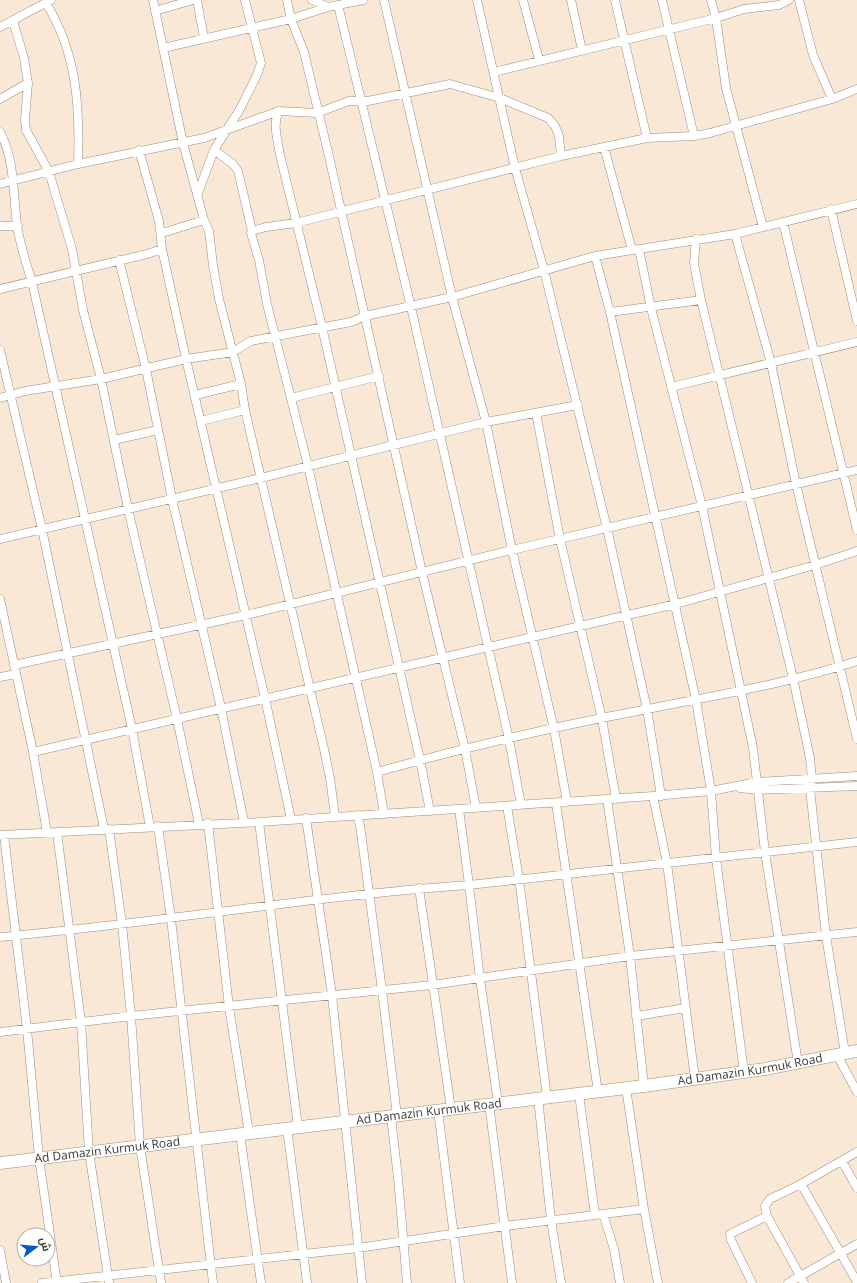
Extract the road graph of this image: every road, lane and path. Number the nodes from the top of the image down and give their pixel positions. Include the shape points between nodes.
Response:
1 (153, 0) edge
2 (193, 0) edge
3 (197, 0) edge
4 (245, 0) edge
5 (287, 0) edge
6 (312, 0) edge
7 (363, 0) edge
8 (384, 0) edge
9 (477, 0) edge
10 (523, 0) edge
11 (571, 0) edge
12 (615, 0) edge
13 (662, 0) edge
14 (711, 0) edge
15 (789, 0) edge
16 (799, 0) edge
17 (49, 1) edge
18 (338, 5) junction
19 (328, 7) junction
20 (155, 11) junction
21 (716, 18) junction
22 (291, 19) junction
23 (13, 21) junction
24 (0, 27) edge
25 (252, 28) junction
26 (670, 29) junction
27 (204, 38) junction
28 (624, 40) junction
29 (163, 48) junction
30 (582, 50) junction
31 (539, 60) junction
32 (494, 72) junction
33 (28, 83) junction
34 (857, 89) edge
35 (404, 92) junction
36 (0, 98) edge
37 (500, 98) junction
38 (832, 99) junction
39 (362, 101) junction
40 (279, 111) junction
41 (317, 113) junction
42 (735, 125) junction
43 (225, 131) junction
44 (0, 132) edge
45 (694, 136) junction
46 (647, 138) junction
47 (183, 143) junction
48 (604, 147) junction
49 (139, 150) junction
50 (214, 150) junction
51 (561, 156) junction
52 (78, 164) junction
53 (515, 168) junction
54 (49, 172) junction
55 (12, 181) junction
56 (0, 184) edge
57 (428, 190) junction
58 (197, 193) junction
59 (386, 201) junction
60 (857, 204) edge
61 (830, 210) junction
62 (340, 212) junction
63 (204, 220) junction
64 (784, 222) junction
65 (296, 223) junction
66 (0, 226) edge
67 (18, 226) junction
68 (763, 227) junction
69 (252, 231) junction
70 (162, 233) junction
71 (735, 234) junction
72 (696, 239) junction
73 (162, 249) junction
74 (636, 250) junction
75 (595, 256) junction
76 (119, 260) junction
77 (544, 270) junction
78 (76, 271) junction
79 (32, 282) junction
80 (0, 289) edge
81 (452, 297) junction
82 (701, 300) junction
83 (411, 307) junction
84 (652, 308) junction
85 (610, 312) junction
86 (365, 316) junction
87 (857, 321) edge
88 (322, 328) junction
89 (276, 336) junction
90 (857, 342) edge
91 (0, 350) edge
92 (813, 351) junction
93 (233, 352) junction
94 (186, 359) junction
95 (771, 363) junction
96 (146, 369) junction
97 (379, 376) junction
98 (718, 376) junction
99 (101, 379) junction
100 (241, 384) junction
101 (55, 386) junction
102 (671, 387) junction
103 (335, 388) junction
104 (10, 395) junction
105 (195, 395) junction
106 (0, 398) edge
107 (290, 398) junction
108 (578, 405) junction
109 (245, 410) junction
110 (536, 412) junction
111 (201, 421) junction
112 (486, 422) junction
113 (158, 430) junction
114 (439, 434) junction
115 (114, 440) junction
116 (394, 445) junction
117 (351, 456) junction
118 (308, 466) junction
119 (857, 470) edge
120 (843, 473) junction
121 (261, 478) junction
122 (796, 484) junction
123 (217, 488) junction
124 (747, 495) junction
125 (172, 499) junction
126 (702, 506) junction
127 (128, 509) junction
128 (655, 517) junction
129 (85, 519) junction
130 (607, 528) junction
131 (42, 529) junction
132 (857, 530) edge
133 (0, 539) edge
134 (560, 539) junction
135 (512, 550) junction
136 (857, 552) edge
137 (467, 562) junction
138 (815, 565) junction
139 (422, 572) junction
140 (768, 578) junction
141 (379, 582) junction
142 (720, 590) junction
143 (336, 593) junction
144 (0, 599) edge
145 (290, 604) junction
146 (676, 604) junction
147 (246, 615) junction
148 (627, 615) junction
149 (202, 624) junction
150 (581, 626) junction
151 (156, 634) junction
152 (533, 636) junction
153 (112, 644) junction
154 (487, 646) junction
155 (68, 653) junction
156 (443, 657) junction
157 (857, 661) edge
158 (14, 665) junction
159 (399, 667) junction
160 (840, 667) junction
161 (16, 674) junction
162 (0, 677) edge
163 (354, 677) junction
164 (793, 678) junction
165 (309, 688) junction
166 (741, 691) junction
167 (265, 698) junction
168 (696, 700) junction
169 (221, 708) junction
170 (647, 709) junction
171 (177, 719) junction
172 (602, 719) junction
173 (132, 729) junction
174 (554, 729) junction
175 (509, 739) junction
176 (857, 739) edge
177 (87, 740) junction
178 (465, 749) junction
179 (33, 752) junction
180 (420, 760) junction
181 (376, 772) junction
182 (857, 776) edge
183 (812, 779) junction
184 (757, 786) junction
185 (857, 786) edge
186 (810, 789) junction
187 (711, 791) junction
188 (657, 796) junction
189 (616, 799) junction
190 (607, 800) junction
191 (567, 802) junction
192 (556, 803) junction
193 (521, 805) junction
194 (507, 806) junction
195 (476, 808) junction
196 (459, 809) junction
197 (430, 811) junction
198 (384, 814) junction
199 (357, 815) junction
200 (335, 816) junction
201 (306, 818) junction
202 (291, 819) junction
203 (244, 822) junction
204 (259, 822) junction
205 (208, 823) junction
206 (199, 824) junction
207 (154, 827) junction
208 (106, 829) junction
209 (47, 832) junction
210 (57, 832) junction
211 (2, 835) edge
212 (857, 842) edge
213 (816, 846) junction
214 (765, 852) junction
215 (716, 858) junction
216 (667, 863) junction
217 (619, 869) junction
218 (567, 874) junction
219 (519, 879) junction
220 (469, 885) junction
221 (419, 888) junction
222 (368, 894) junction
223 (319, 900) junction
224 (270, 906) junction
225 (220, 913) junction
226 (171, 919) junction
227 (122, 924) junction
228 (70, 930) junction
229 (857, 932) edge
230 (17, 936) junction
231 (826, 936) junction
232 (0, 937) edge
233 (779, 941) junction
234 (728, 946) junction
235 (679, 951) junction
236 (630, 956) junction
237 (580, 964) junction
238 (531, 971) junction
239 (480, 979) junction
240 (432, 985) junction
241 (382, 990) junction
242 (332, 995) junction
243 (282, 1002) junction
244 (229, 1007) junction
245 (686, 1008) junction
246 (181, 1012) junction
247 (132, 1016) junction
248 (636, 1016) junction
249 (81, 1022) junction
250 (27, 1029) junction
251 (0, 1032) edge
252 (857, 1051) edge
253 (841, 1054) junction
254 (798, 1062) junction
255 (744, 1072) junction
256 (695, 1079) junction
257 (644, 1086) junction
258 (626, 1088) junction
259 (598, 1092) junction
260 (857, 1092) edge
261 (579, 1094) junction
262 (543, 1098) junction
263 (494, 1104) junction
264 (451, 1109) junction
265 (438, 1111) junction
266 (394, 1116) junction
267 (346, 1122) junction
268 (292, 1128) junction
269 (244, 1134) junction
270 (196, 1139) junction
271 (140, 1146) junction
272 (89, 1152) junction
273 (857, 1152) edge
274 (39, 1158) junction
275 (842, 1161) junction
276 (0, 1163) edge
277 (801, 1184) junction
278 (857, 1188) edge
279 (644, 1209) junction
280 (599, 1215) junction
281 (767, 1216) junction
282 (551, 1220) junction
283 (505, 1226) junction
284 (453, 1234) junction
285 (403, 1242) junction
286 (857, 1244) edge
287 (358, 1248) junction
288 (0, 1250) edge
289 (840, 1253) junction
290 (302, 1254) junction
291 (258, 1259) junction
292 (210, 1264) junction
293 (159, 1270) junction
294 (108, 1279) edge
295 (802, 1280) edge
296 (57, 1282) edge
297 (857, 1282) edge
298 (6, 1283) edge
299 (42, 1283) edge
300 (161, 1283) edge
301 (213, 1283) edge
302 (261, 1283) edge
303 (307, 1283) edge
304 (362, 1283) edge
305 (407, 1283) edge
306 (460, 1283) edge
307 (512, 1283) edge
308 (561, 1283) edge
309 (620, 1283) edge
310 (658, 1283) edge
311 (752, 1283) edge
312 (788, 1283) edge

1 - 20 street
2 - 20 street
3 - 27 street
4 - 25 street
5 - 22 street
6 - 19 street
7 - 18 street
8 - 35 street
9 - 32 street
10 - 31 street
11 - 30 street
12 - 28 street
13 - 26 street
14 - 21 street
15 - 21 street via 779,5 744,9
16 - 38 street via 813,55
17 - 23 street
17 - 52 street via 72,66 78,105
18 - 19 street
18 - 39 street
19 - 22 street
20 - 29 street
21 - 26 street
21 - 42 street via 726,88
22 - 25 street
22 - 41 street via 304,52
23 - 24 street
23 - 33 street
25 - 27 street
25 - 43 street via 261,63 240,109
26 - 28 street
26 - 45 street
27 - 29 street
28 - 30 street
28 - 46 street
29 - 47 street
30 - 31 street
31 - 32 street
32 - 37 street
33 - 36 street
33 - 54 street via 24,120 26,130
34 - 38 street
35 - 37 street via 450,84
35 - 39 street
35 - 57 street
37 - 51 street via 548,118 559,136
37 - 53 street
38 - 42 street
39 - 41 street via 349,101
39 - 59 street
40 - 41 street
40 - 43 street
40 - 65 street via 276,126 280,155
41 - 62 street
42 - 45 street
42 - 68 street
43 - 47 street
43 - 50 street
44 - 55 street via 10,157
45 - 46 street
46 - 48 street
47 - 49 street
47 - 58 street
48 - 51 street
48 - 74 street
49 - 52 street
49 - 70 street
50 - 58 street
50 - 69 street via 238,171
51 - 53 street
52 - 54 street
53 - 57 street
53 - 77 street
54 - 55 street
54 - 78 street via 67,230
55 - 56 street
55 - 67 street
57 - 59 street
57 - 81 street
58 - 63 street
59 - 62 street
59 - 83 street
60 - 61 street
61 - 64 street
61 - 87 street
62 - 65 street
62 - 86 street
63 - 70 street
63 - 93 street via 211,241 219,299
64 - 68 street
64 - 92 street
65 - 69 street
65 - 88 street
66 - 67 street
67 - 79 street
68 - 71 street
69 - 89 street
70 - 73 street
71 - 72 street
71 - 95 street
72 - 74 street
72 - 82 street via 694,263
73 - 76 street
73 - 94 street
74 - 75 street
74 - 84 street
75 - 77 street
75 - 85 street
76 - 78 street
76 - 96 street
77 - 81 street
77 - 108 street
78 - 79 street
78 - 99 street
79 - 80 street
79 - 101 street
81 - 83 street
81 - 112 street
82 - 84 street
82 - 98 street
83 - 86 street
83 - 114 street
84 - 85 street
84 - 102 street
85 - 128 street
86 - 88 street via 351,322
86 - 97 street
88 - 89 street
88 - 103 street
89 - 93 street via 251,341
89 - 107 street
90 - 92 street
91 - 104 street
92 - 95 street
92 - 120 street
93 - 94 street
93 - 100 street
94 - 96 street
94 - 105 street
95 - 98 street
95 - 122 street
96 - 99 street
96 - 113 street
97 - 103 street
97 - 116 street
98 - 102 street
98 - 124 street
99 - 101 street
99 - 115 street
100 - 105 street
100 - 109 street
101 - 104 street
101 - 129 street
102 - 126 street
103 - 107 street
103 - 117 street
104 - 106 street
104 - 131 street
105 - 111 street
107 - 118 street
108 - 110 street
108 - 130 street
109 - 111 street
109 - 121 street
110 - 112 street
110 - 134 street
111 - 123 street
112 - 114 street
112 - 135 street
113 - 115 street
113 - 125 street
114 - 116 street
114 - 137 street
115 - 127 street
116 - 117 street
116 - 139 street
117 - 118 street
117 - 141 street
118 - 121 street
118 - 143 street
119 - 120 street
120 - 122 street
120 - 132 street
121 - 123 street
121 - 145 street
122 - 124 street
122 - 138 street
123 - 125 street
123 - 147 street
124 - 126 street
124 - 140 street
125 - 127 street
125 - 149 street
126 - 128 street
126 - 142 street
127 - 129 street
127 - 151 street
128 - 130 street
128 - 146 street
129 - 131 street
129 - 153 street
130 - 134 street
130 - 148 street
131 - 133 street
131 - 155 street
134 - 135 street
134 - 150 street
135 - 137 street
135 - 152 street
136 - 138 street
137 - 139 street
137 - 154 street
138 - 140 street
138 - 160 street
139 - 141 street
139 - 156 street
140 - 142 street
140 - 164 street
141 - 143 street
141 - 159 street
142 - 146 street
142 - 166 street
143 - 145 street
143 - 163 street
144 - 158 street
145 - 147 street
145 - 165 street
146 - 148 street
146 - 168 street
147 - 149 street
147 - 167 street
148 - 150 street
148 - 170 street
149 - 151 street
149 - 169 street
150 - 152 street
150 - 172 street
151 - 153 street
151 - 171 street
152 - 154 street
152 - 174 street
153 - 155 street
153 - 173 street
154 - 156 street
154 - 175 street
155 - 158 street
155 - 177 street
156 - 159 street
156 - 178 street
157 - 160 street
158 - 161 street
159 - 163 street
159 - 180 street
160 - 164 street
160 - 176 street
161 - 162 street
161 - 179 street
163 - 165 street
163 - 181 street
164 - 166 street
164 - 183 street
165 - 167 street
165 - 200 street via 330,778
166 - 168 street
166 - 184 street via 753,748
167 - 169 street
167 - 202 street
168 - 170 street
168 - 187 street
169 - 171 street
169 - 203 street
170 - 172 street
170 - 188 street
171 - 173 street
171 - 206 street
172 - 174 street
172 - 189 street
173 - 177 street
173 - 207 street
174 - 175 street
174 - 191 street
175 - 178 street
175 - 193 street
177 - 179 street
177 - 208 street
178 - 180 street
178 - 195 street
179 - 209 street
180 - 181 street
180 - 197 street
181 - 198 street
182 - 183 street
183 - 184 street
183 - 186 street
184 - 186 street
184 - 187 street
184 - 214 street
185 - 186 street
186 - 213 street
187 - 188 street
187 - 215 street
188 - 189 street
188 - 216 street
189 - 190 street
190 - 191 street
190 - 217 street
191 - 192 street
192 - 193 street
192 - 218 street
193 - 194 street
194 - 195 street
194 - 219 street
195 - 196 street
196 - 197 street
196 - 220 street
197 - 198 street
198 - 199 street
199 - 200 street
199 - 222 street
200 - 201 street
201 - 202 street
201 - 223 street
202 - 204 street
203 - 204 street
203 - 205 street
204 - 224 street
205 - 206 street
205 - 225 street
206 - 207 street
207 - 208 street
207 - 226 street
208 - 210 street
208 - 227 street
209 - 210 street
209 - 211 street
210 - 228 street
211 - 230 street
212 - 213 street
213 - 214 street
213 - 231 street
214 - 215 street
214 - 233 street
215 - 216 street
215 - 234 street
216 - 217 street
216 - 235 street
217 - 218 street
217 - 236 street
218 - 219 street
218 - 237 street
219 - 220 street
219 - 238 street
220 - 221 street
220 - 239 street
221 - 222 street
221 - 240 street
222 - 223 street
222 - 241 street
223 - 224 street
223 - 242 street
224 - 225 street
224 - 243 street
225 - 226 street
225 - 244 street
226 - 227 street
226 - 246 street
227 - 228 street
227 - 247 street
228 - 230 street
228 - 249 street
229 - 231 street
230 - 232 street
230 - 250 street
231 - 233 street
231 - 253 street
233 - 234 street
233 - 254 street
234 - 235 street
234 - 255 street
235 - 236 street
235 - 245 street
236 - 237 street
236 - 248 street
237 - 238 street
237 - 259 street
238 - 239 street
238 - 262 street
239 - 240 street
239 - 263 street
240 - 241 street
240 - 264 street
241 - 242 street
241 - 266 street
242 - 243 street
242 - 267 street
243 - 244 street
243 - 268 street
244 - 246 street
244 - 269 street
245 - 248 street
245 - 256 street
246 - 247 street
246 - 270 street
247 - 249 street
247 - 271 street
248 - 257 street
249 - 250 street
249 - 272 street
250 - 251 street
250 - 274 street
252 - 253 highway, Ad Damazin Kurmuk Road
253 - 254 highway, Ad Damazin Kurmuk Road
253 - 260 street
254 - 255 highway, Ad Damazin Kurmuk Road
255 - 256 highway, Ad Damazin Kurmuk Road
256 - 257 highway, Ad Damazin Kurmuk Road
257 - 258 highway, Ad Damazin Kurmuk Road
258 - 259 highway, Ad Damazin Kurmuk Road
258 - 279 street
259 - 261 highway, Ad Damazin Kurmuk Road
261 - 262 highway, Ad Damazin Kurmuk Road
261 - 280 street
262 - 263 highway, Ad Damazin Kurmuk Road
262 - 282 street
263 - 264 highway, Ad Damazin Kurmuk Road
263 - 283 street
264 - 265 highway, Ad Damazin Kurmuk Road
265 - 266 highway, Ad Damazin Kurmuk Road
265 - 284 street
266 - 267 highway, Ad Damazin Kurmuk Road
266 - 285 street
267 - 268 highway, Ad Damazin Kurmuk Road
267 - 287 street
268 - 269 highway, Ad Damazin Kurmuk Road
268 - 290 street
269 - 270 highway, Ad Damazin Kurmuk Road
269 - 291 street
270 - 271 highway, Ad Damazin Kurmuk Road
270 - 292 street
271 - 272 highway, Ad Damazin Kurmuk Road
271 - 293 street
272 - 274 highway, Ad Damazin Kurmuk Road
272 - 294 street
273 - 275 street
274 - 276 highway, Ad Damazin Kurmuk Road
274 - 296 street
275 - 277 street
275 - 278 street
277 - 281 street via 770,1199 765,1206
277 - 289 street
279 - 280 street
279 - 310 street
280 - 282 street
280 - 309 street via 614,1249
281 - 295 street
281 - 311 street via 730,1234
282 - 283 street
282 - 308 street
283 - 284 street
283 - 307 street
284 - 285 street
284 - 306 street
285 - 287 street
285 - 305 street
286 - 289 street
287 - 290 street
287 - 304 street
288 - 298 street
289 - 295 street
289 - 297 street
290 - 291 street
290 - 303 street
291 - 292 street
291 - 302 street
292 - 293 street
292 - 301 street
293 - 294 street
293 - 300 street
294 - 296 street
295 - 312 street
296 - 299 street

